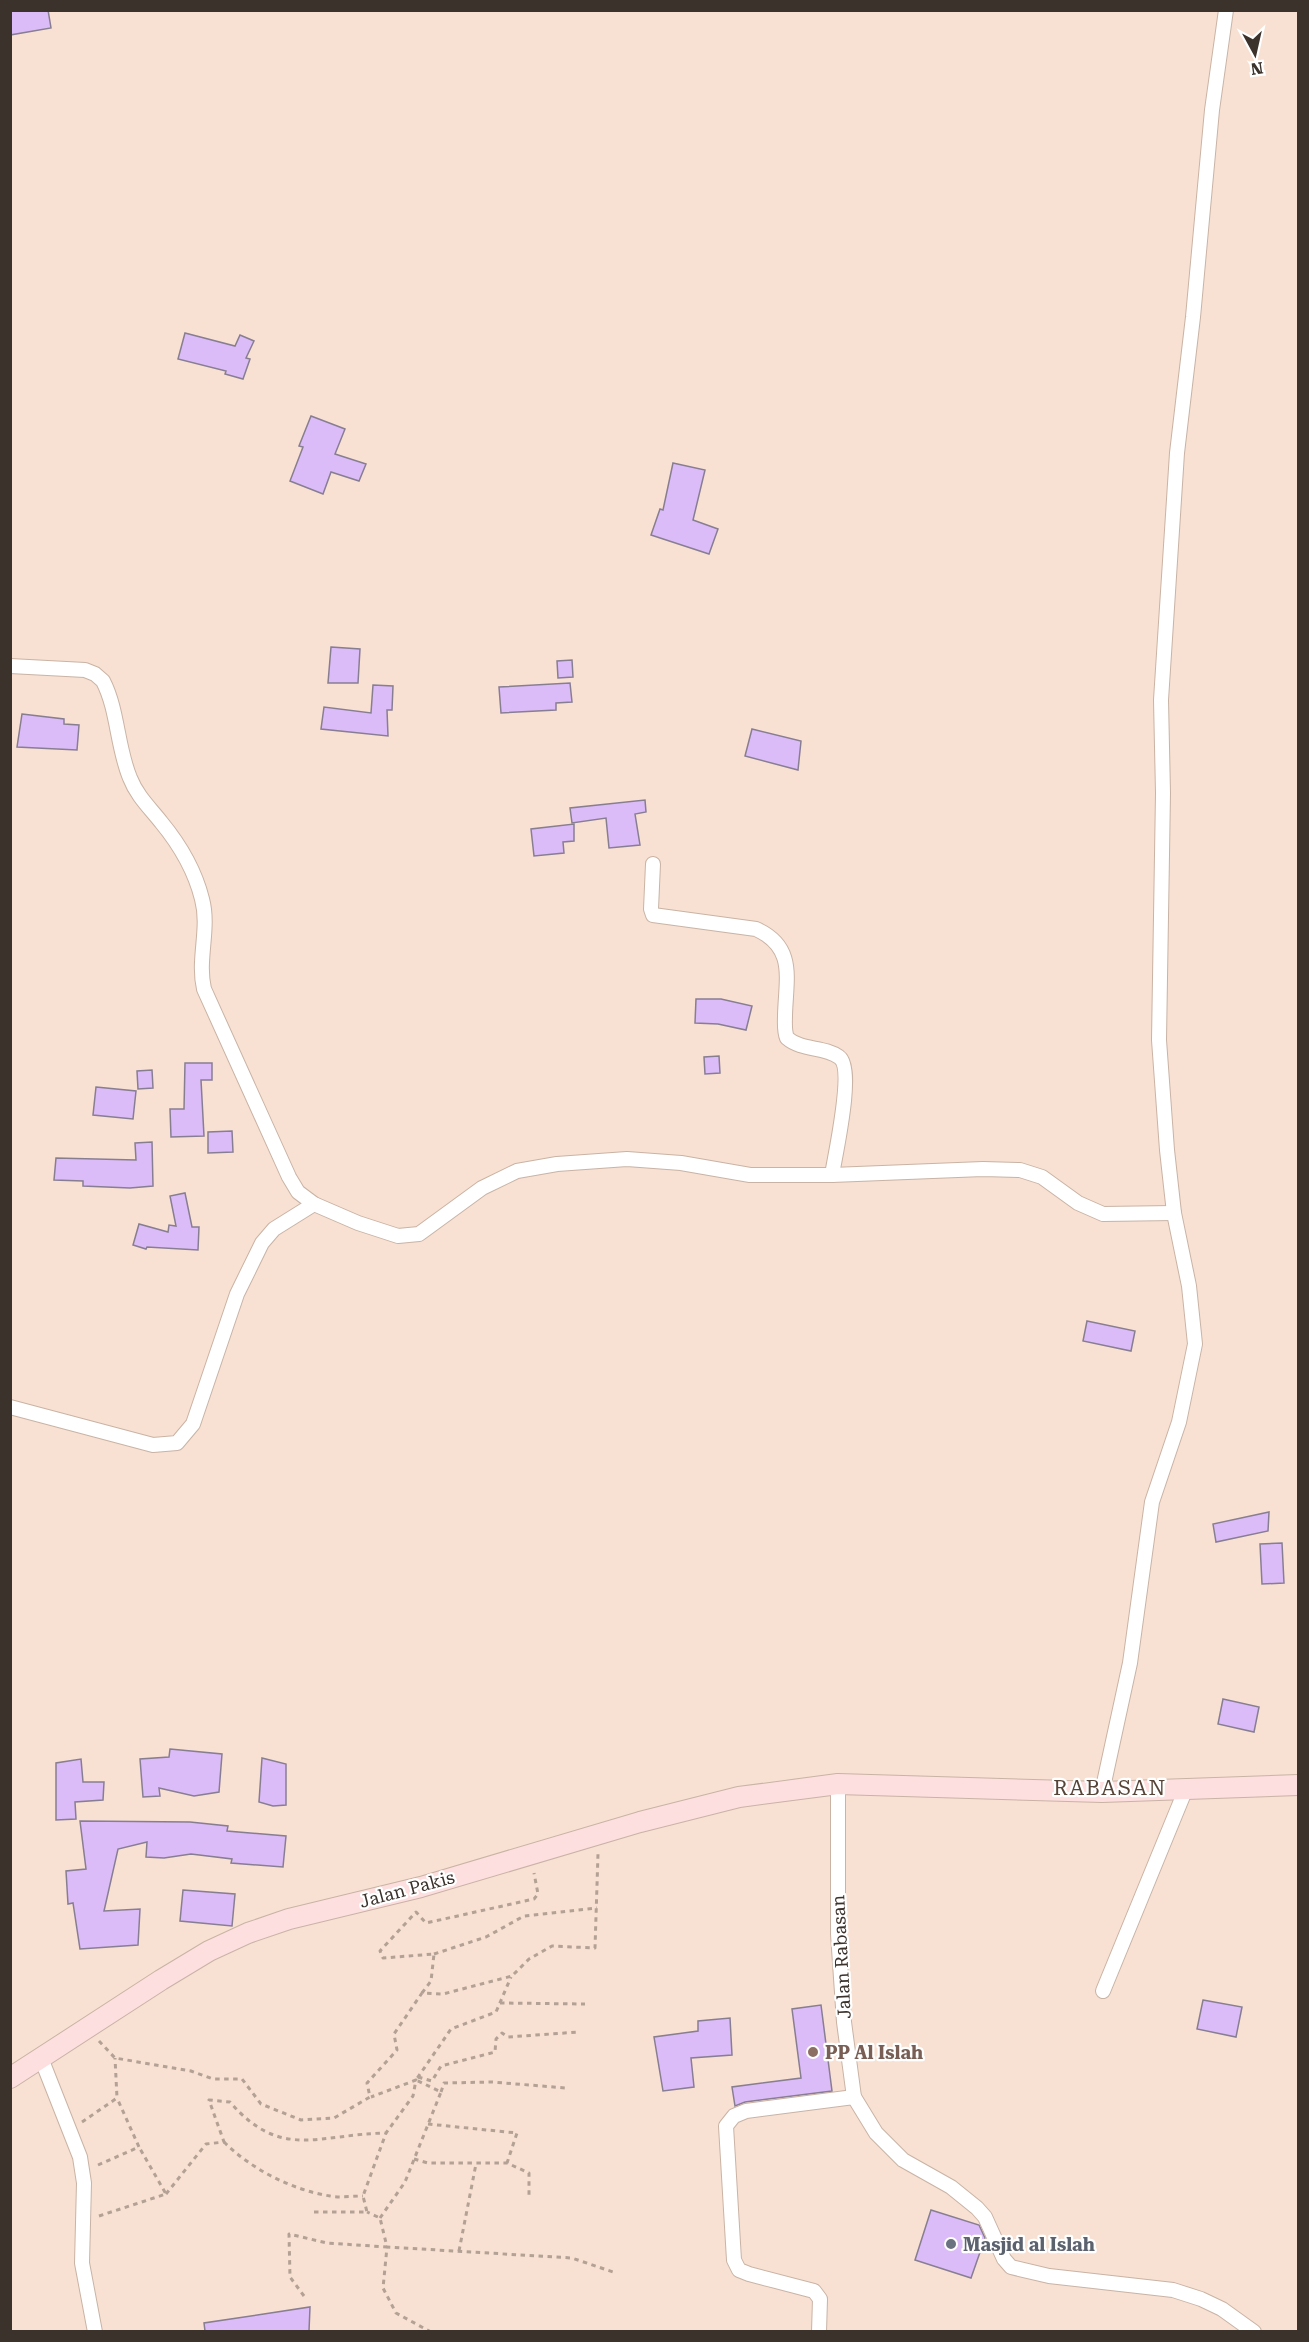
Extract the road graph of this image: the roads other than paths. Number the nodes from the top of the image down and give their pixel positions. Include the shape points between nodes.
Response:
1 (1226, 10) edge
2 (10, 666) edge
3 (653, 864) dead end
4 (832, 1175) junction
5 (314, 1204) junction
6 (1174, 1213) junction
7 (10, 1407) edge
8 (838, 1784) junction
9 (1299, 1785) edge
10 (1185, 1791) junction
11 (1102, 1792) junction
12 (1103, 1991) dead end
13 (41, 2058) junction
14 (10, 2078) edge
15 (854, 2097) junction
16 (95, 2331) edge
17 (819, 2331) edge
18 (1254, 2331) edge

1 - 6 street via 1177,453 1161,700 1158,1029
2 - 5 street via 85,670 103,681 129,777 171,835 199,888 206,926 201,970 204,989 289,1177 298,1192
3 - 4 street via 653,915 756,930 781,946 786,962 787,1038 796,1045 838,1056 845,1065
4 - 5 street via 750,1175 627,1159 557,1164 517,1171 499,1179 432,1226 409,1236 377,1230
4 - 6 street via 1020,1170 1042,1177 1078,1203 1103,1214
5 - 7 street via 274,1229 262,1243 237,1294 193,1424 177,1443 153,1445
6 - 11 street via 1189,1286 1195,1344 1179,1422 1152,1502 1130,1663
8 - 11 street
8 - 13 street, Jalan Pakis via 739,1797 248,1933 209,1951
8 - 15 street, Jalan Rabasan via 838,1934
9 - 10 street
10 - 11 street
10 - 12 street
13 - 14 street, Jalan Pakis
13 - 16 street via 71,2130 82,2172 82,2263
15 - 17 street via 746,2111 734,2116 726,2126 732,2253 736,2266 749,2274 814,2290 820,2299
15 - 18 street, Jalan Rabasan via 891,2151 951,2187 986,2217 1011,2267 1049,2276 1173,2290 1222,2309

